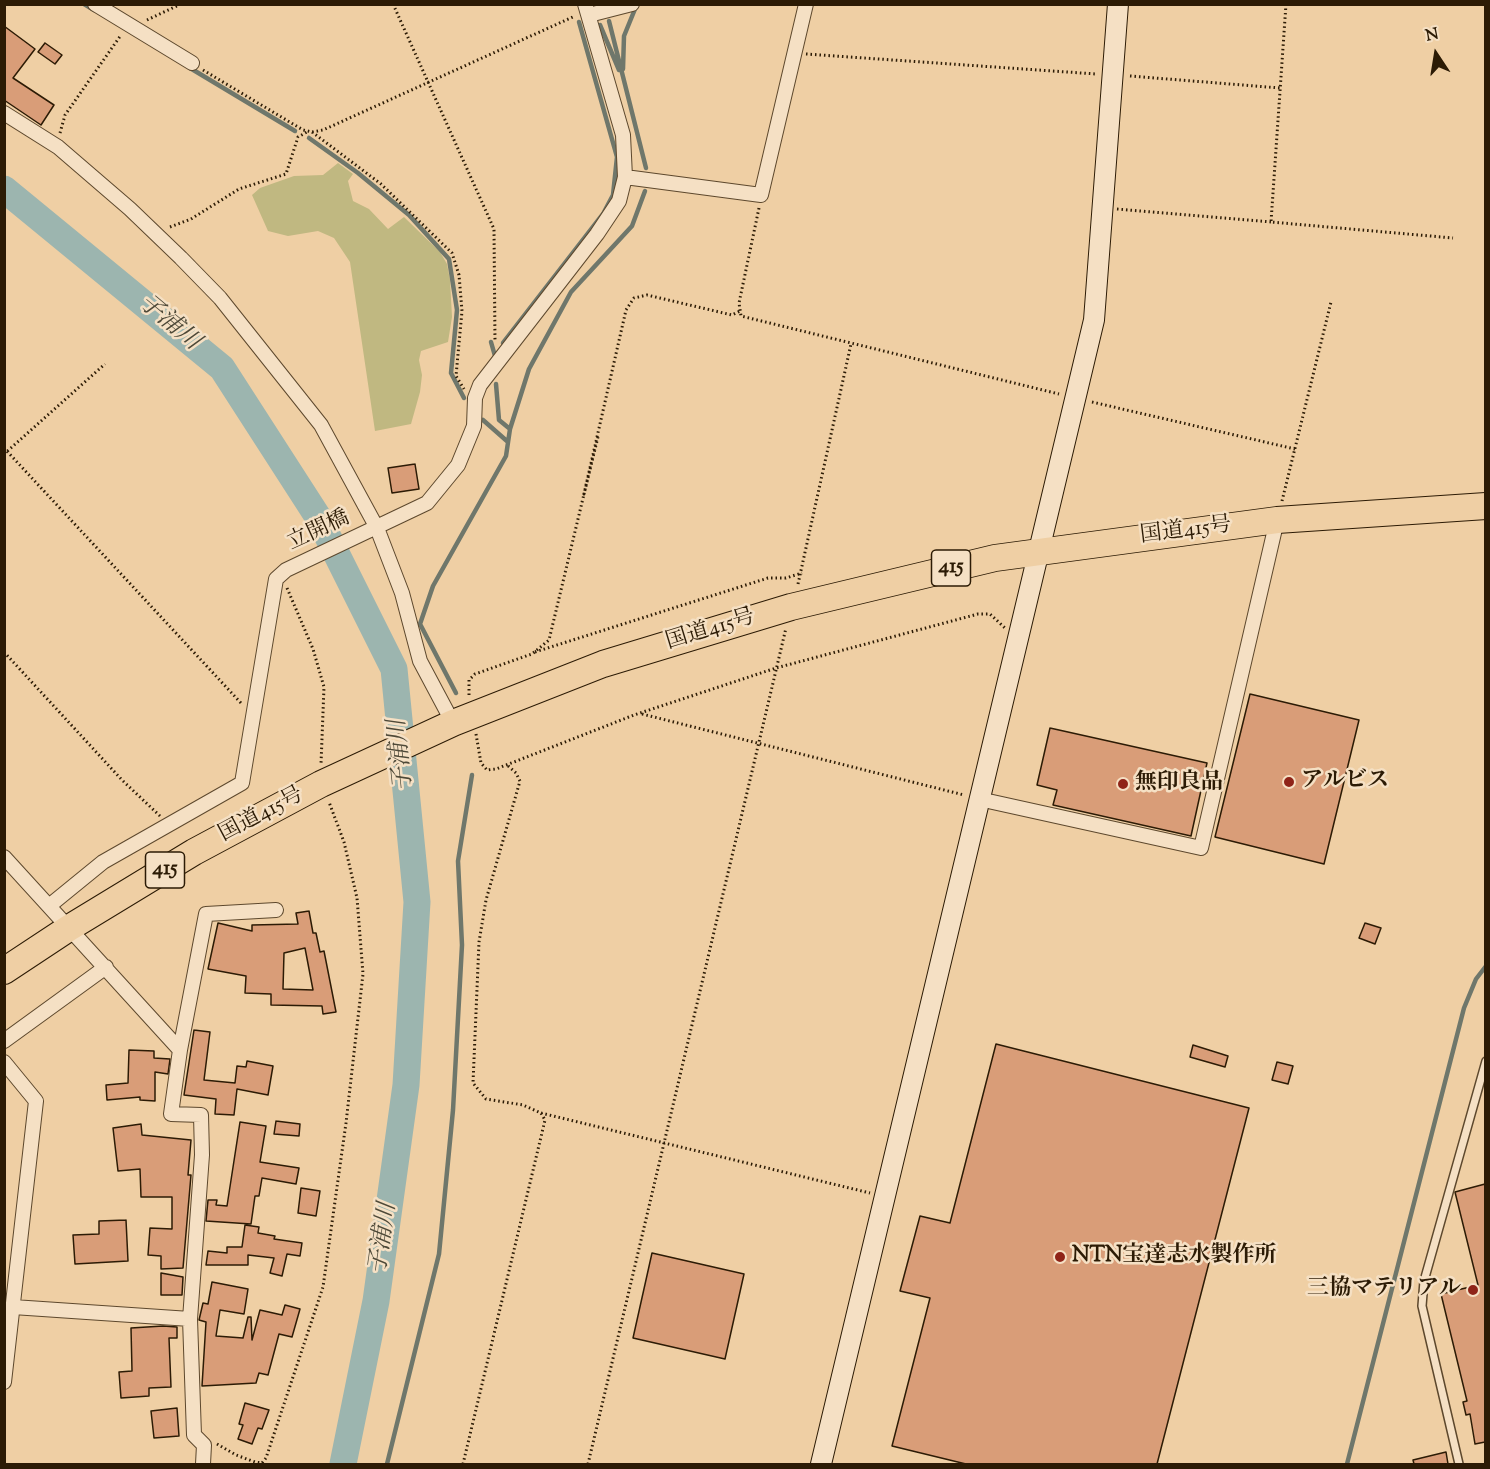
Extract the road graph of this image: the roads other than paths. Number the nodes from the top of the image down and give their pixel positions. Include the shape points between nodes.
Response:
1 (95, 4) edge
2 (632, 4) edge
3 (806, 4) edge
4 (1118, 4) edge
5 (588, 10) edge
6 (192, 63) road end
7 (4, 113) edge
8 (625, 177) junction
9 (1485, 506) edge
10 (1277, 520) junction
11 (374, 530) junction
12 (1037, 552) junction
13 (455, 727) junction
14 (979, 799) junction
15 (4, 857) edge
16 (49, 906) junction
17 (276, 910) dead end
18 (69, 928) junction
19 (106, 967) junction
20 (4, 971) edge
21 (4, 1041) edge
22 (180, 1050) junction
23 (1485, 1061) edge
24 (4, 1062) edge
25 (13, 1307) junction
26 (190, 1319) junction
27 (4, 1382) edge
28 (203, 1464) edge
29 (820, 1464) edge
30 (1459, 1464) edge

1 - 6 street
2 - 5 street
3 - 8 street via 761,195
4 - 12 street via 1094,320
5 - 8 street via 623,135
7 - 11 street via 58,147 156,234 220,298 321,425
8 - 11 street, 立開橋 via 618,201 597,234 480,385 475,398 474,426 458,465 427,503
9 - 10 highway, 国道415号 / 415
10 - 12 highway, 国道415号 / 415
10 - 14 street via 1201,848
11 - 13 street via 402,593 420,661
11 - 16 street, 立開橋 via 278,575 242,783 103,862
12 - 13 highway, 国道415号 / 415 via 995,558 791,607 603,664
12 - 14 street
13 - 18 highway, 国道415号 / 415 via 326,781 194,852
14 - 29 street
15 - 16 street
16 - 18 street
17 - 22 street via 206,915
18 - 19 street
18 - 20 highway, 国道415号 / 415
19 - 21 street
19 - 22 street
22 - 26 street via 171,1114 201,1115 202,1155
23 - 30 lane via 1425,1281 1422,1306
24 - 25 street via 36,1101
25 - 26 street
25 - 27 street
26 - 28 street via 194,1434 204,1445

